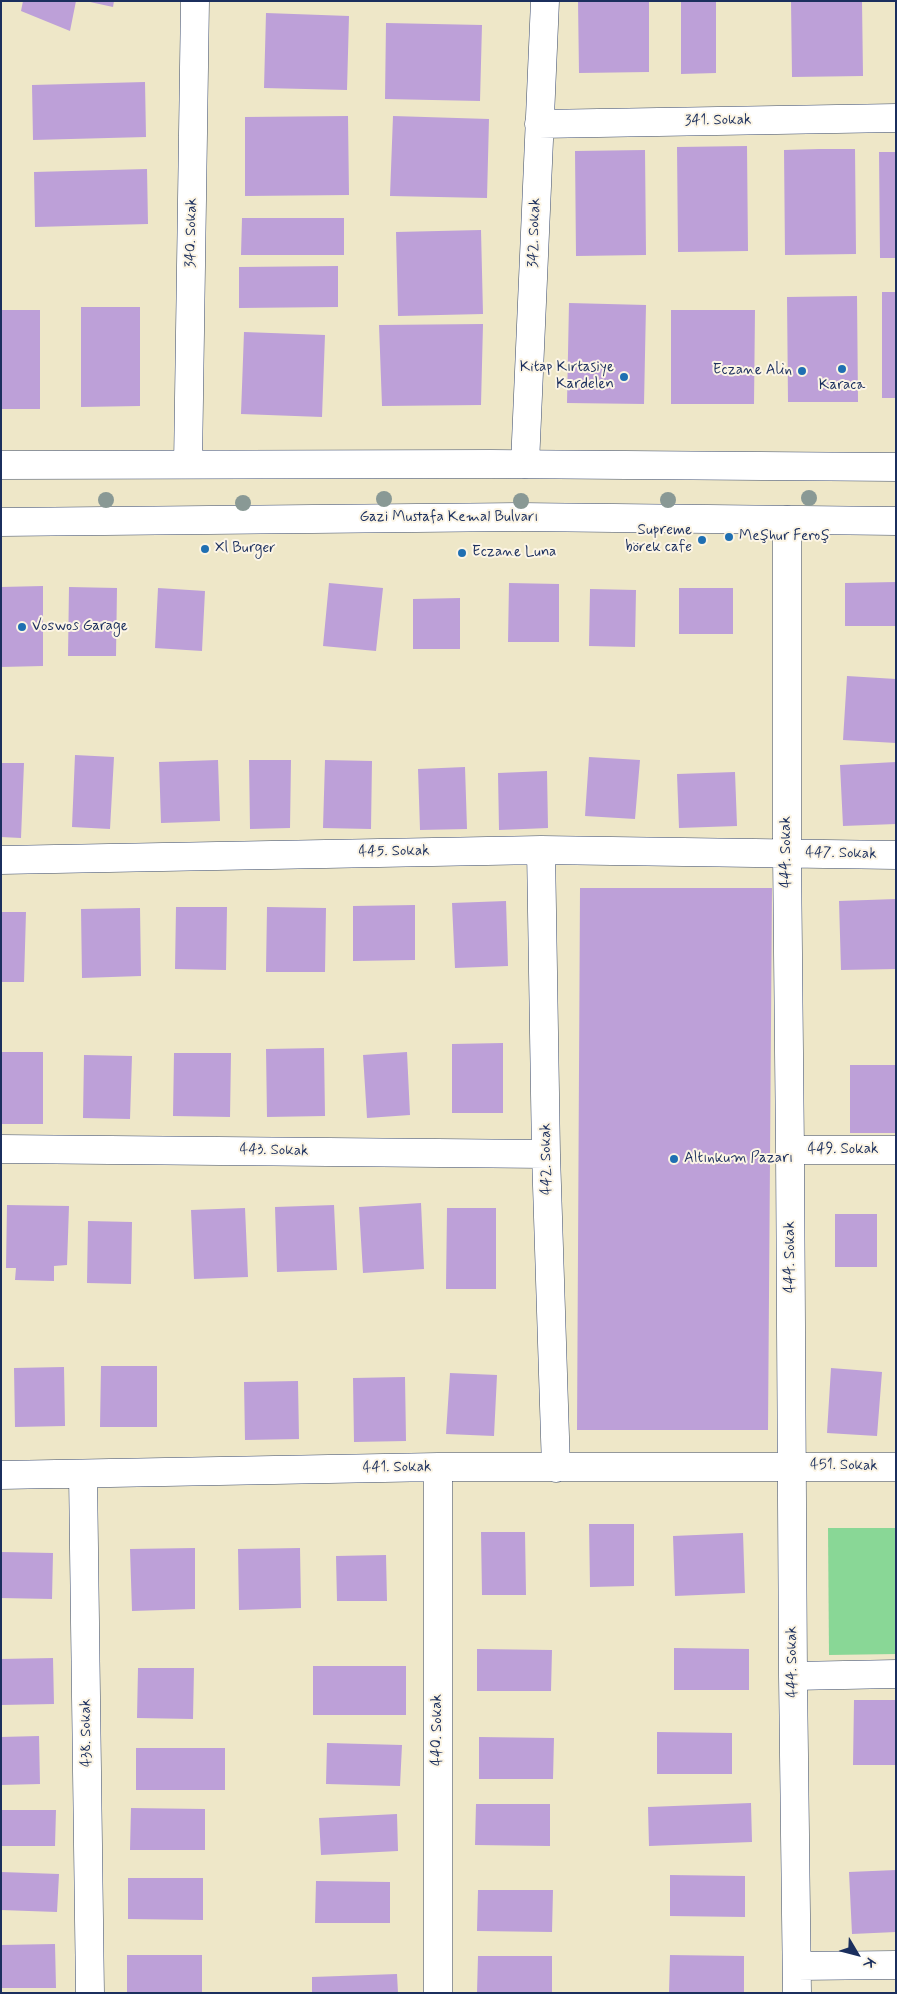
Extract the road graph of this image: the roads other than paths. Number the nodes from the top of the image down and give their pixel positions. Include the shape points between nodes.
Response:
1 (195, 1) edge
2 (545, 1) edge
3 (896, 118) edge
4 (539, 124) junction
5 (188, 464) junction
6 (525, 464) junction
7 (1, 466) edge
8 (896, 467) edge
9 (787, 520) junction
10 (896, 521) edge
11 (1, 522) edge
12 (540, 850) junction
13 (787, 854) junction
14 (896, 855) edge
15 (1, 860) edge
16 (1, 1149) edge
17 (790, 1150) junction
18 (896, 1150) edge
19 (546, 1154) junction
20 (793, 1466) junction
21 (438, 1467) junction
22 (896, 1467) edge
23 (556, 1468) junction
24 (83, 1474) junction
25 (1, 1475) edge
26 (896, 1674) edge
27 (792, 1676) junction
28 (896, 1965) edge
29 (797, 1966) junction
30 (90, 1993) edge
31 (438, 1993) edge
32 (797, 1993) edge

1 - 5 street, 340. Sokak
2 - 4 street, 342. Sokak
3 - 4 street, 341. Sokak
4 - 6 street, 342. Sokak
5 - 6 street
5 - 7 street
6 - 8 street
9 - 10 street, Gazi Mustafa Kemal Bulvarı
9 - 11 street, Gazi Mustafa Kemal Bulvarı via 520,518
9 - 13 street, 444. Sokak
12 - 13 street, 445. Sokak
12 - 15 street, 445. Sokak
12 - 19 street, 442. Sokak
13 - 14 street, 447. Sokak
13 - 17 street, 444. Sokak
16 - 19 street, 443. Sokak
17 - 18 street, 449. Sokak
17 - 20 street, 444. Sokak
19 - 23 street, 442. Sokak
20 - 22 street, 451. Sokak
20 - 23 street, 441. Sokak
20 - 27 street, 444. Sokak
21 - 23 street, 441. Sokak
21 - 24 street, 441. Sokak
21 - 31 street, 440. Sokak
24 - 25 street, 441. Sokak
24 - 30 street, 438. Sokak
26 - 27 street
27 - 29 street, 444. Sokak
28 - 29 street
29 - 32 street, 444. Sokak

